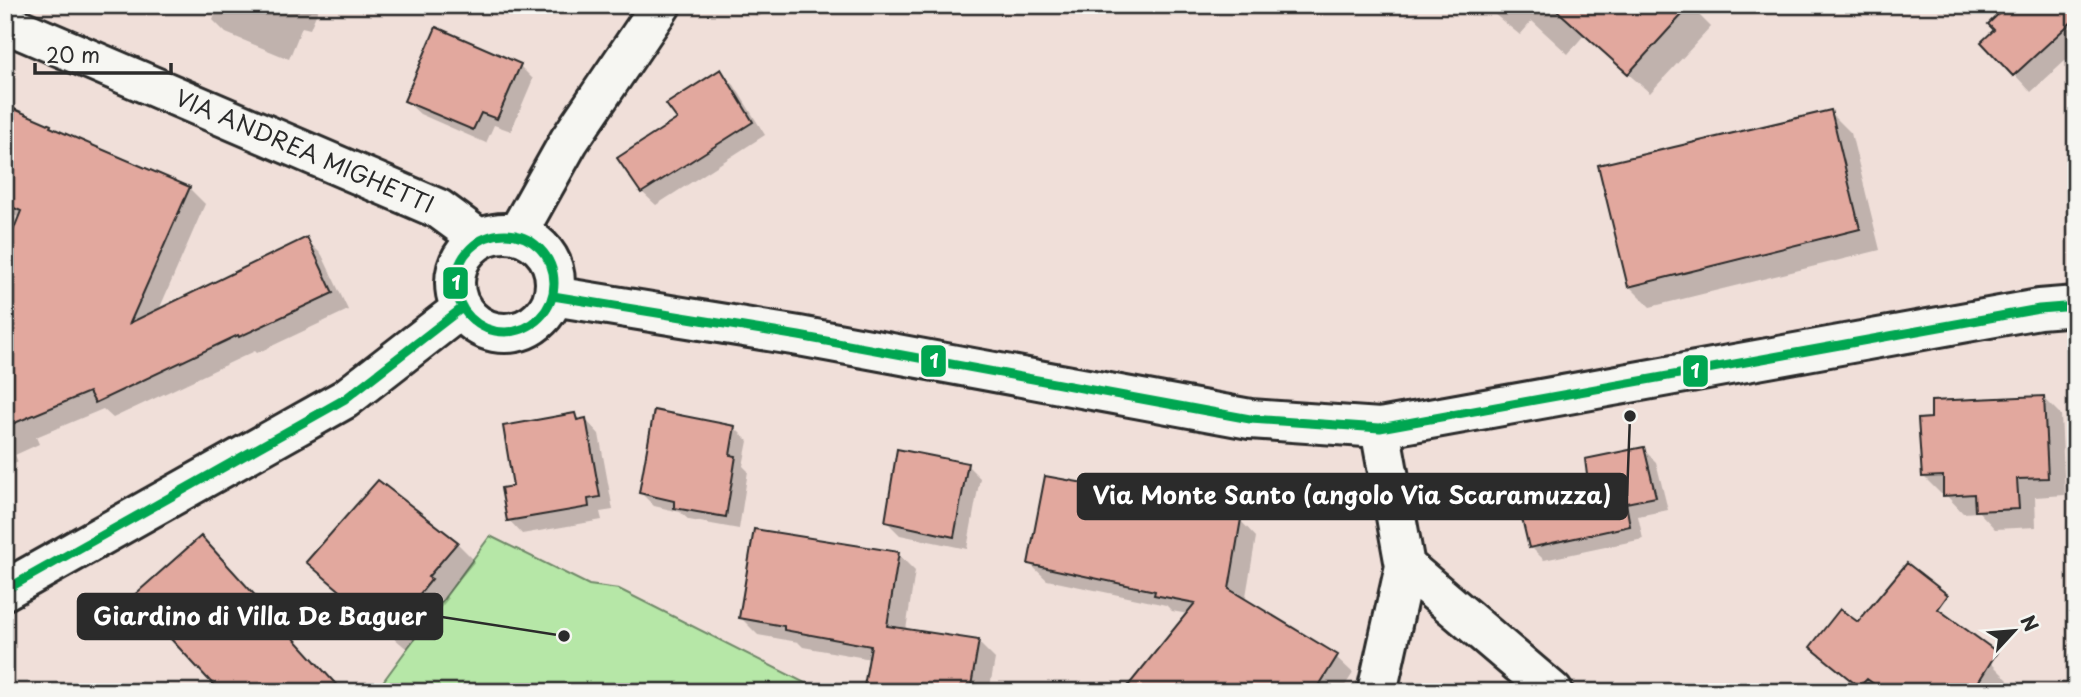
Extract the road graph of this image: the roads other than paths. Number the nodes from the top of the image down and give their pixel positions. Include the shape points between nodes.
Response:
1 (661, 5) edge
2 (5, 23) edge
3 (517, 234) junction
4 (480, 239) junction
5 (553, 296) junction
6 (2076, 306) edge
7 (462, 308) junction
8 (1380, 428) junction
9 (1405, 566) junction
10 (5, 590) edge
11 (1377, 692) edge
12 (1553, 692) edge

1 - 3 main road via 569,141
2 - 4 main road, VIA ANDREA MIGHETTI via 439,209
3 - 4 main road via 498,233
3 - 5 main road via 535,241 548,257
4 - 7 main road via 465,252 456,270 454,289
5 - 7 main road via 530,326 509,333 475,323
5 - 8 main road via 1250,419
6 - 8 main road
7 - 10 main road via 345,399
8 - 9 main road
9 - 11 main road
9 - 12 main road

